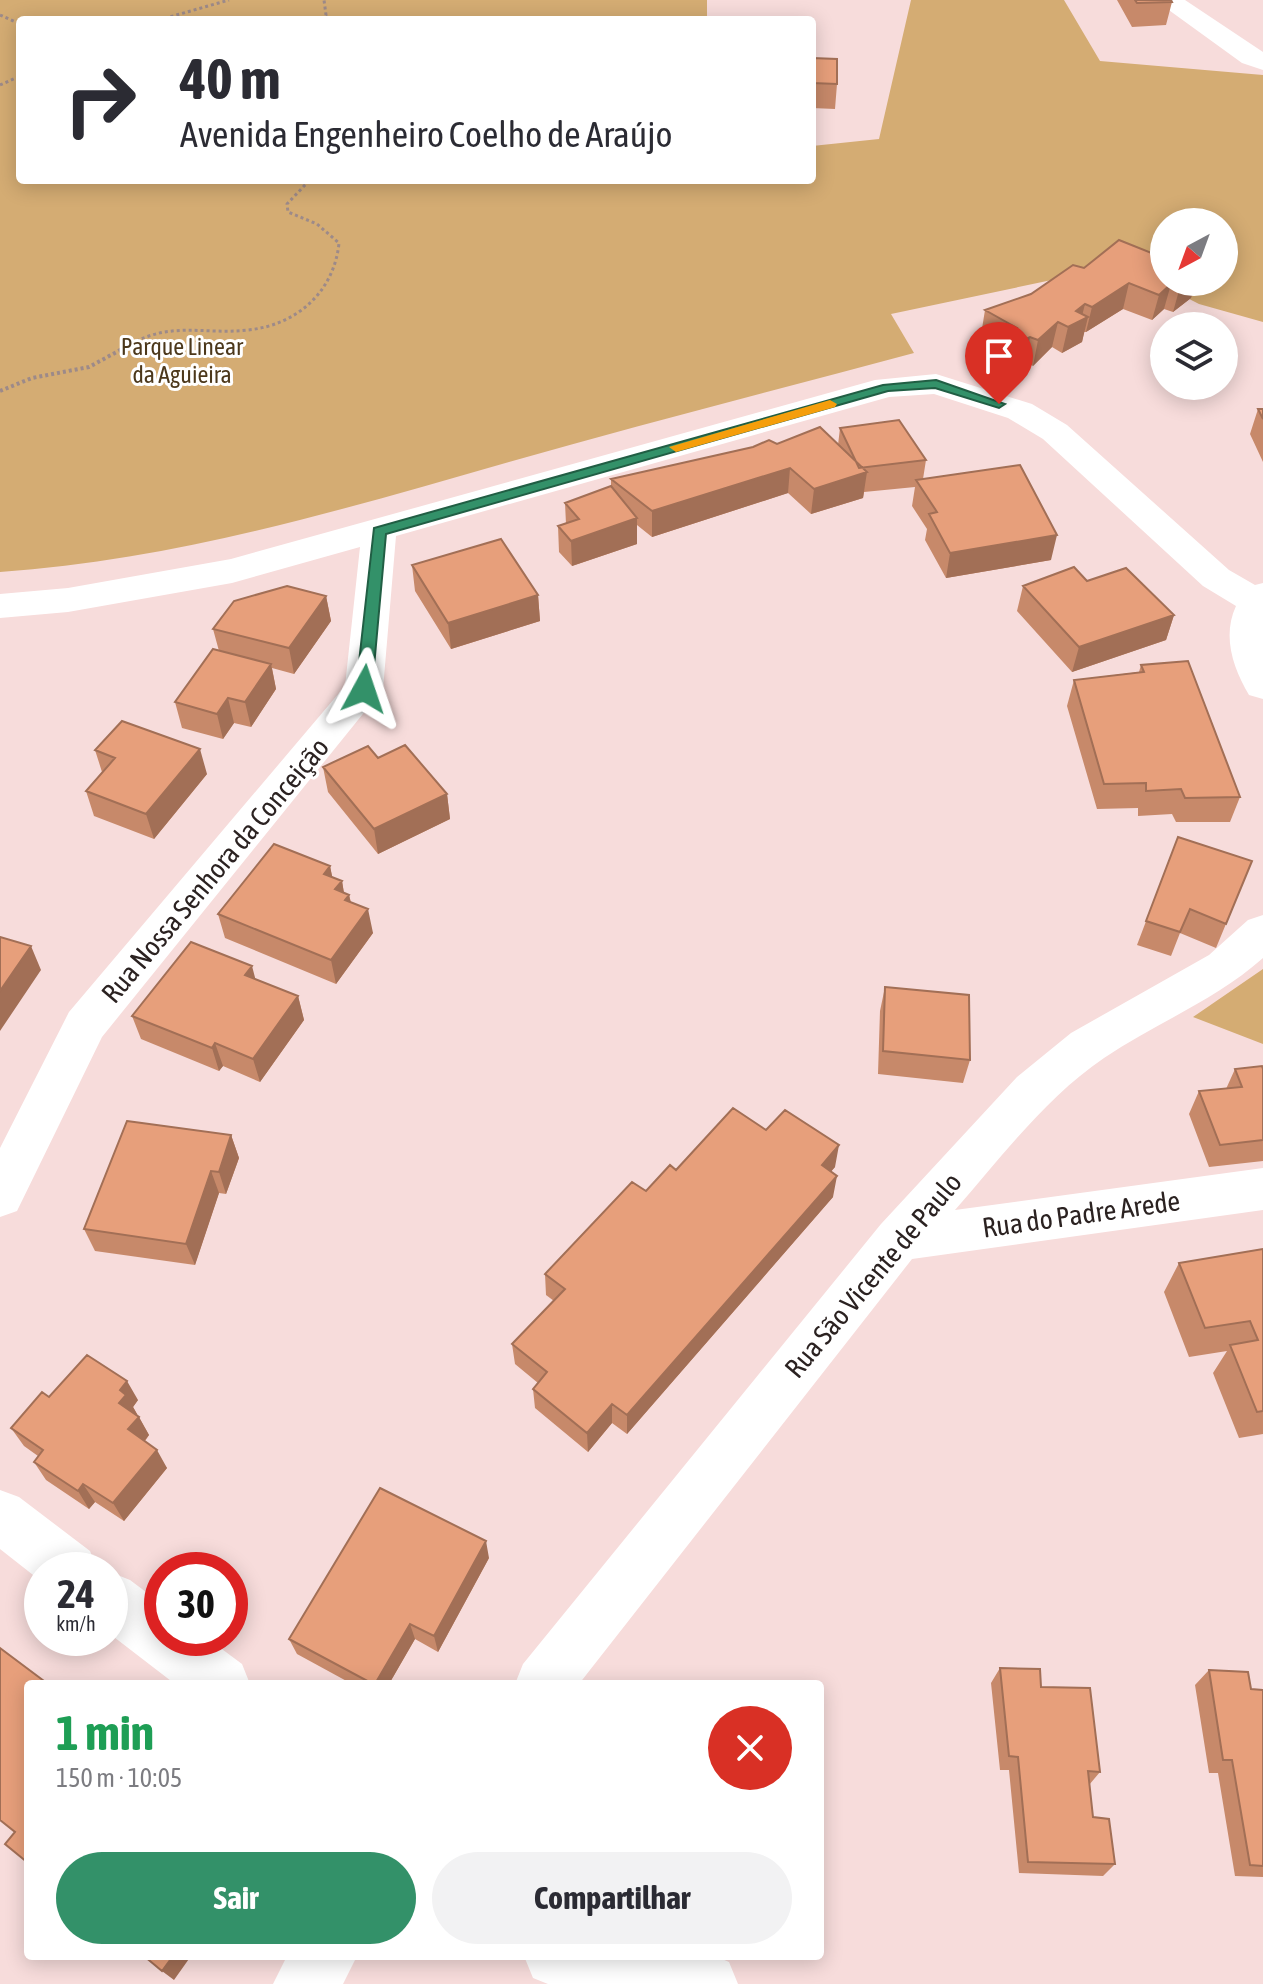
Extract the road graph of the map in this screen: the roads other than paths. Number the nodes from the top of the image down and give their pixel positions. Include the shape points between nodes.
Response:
1 (1168, 0) edge
2 (1263, 62) edge
3 (379, 531) junction
4 (1259, 599) edge
5 (0, 606) edge
6 (1263, 686) edge
7 (1263, 932) edge
8 (1263, 1189) edge
9 (0, 1196) edge
10 (898, 1239) junction
11 (0, 1516) edge
12 (47, 1552) edge
13 (128, 1614) edge
14 (217, 1680) edge
15 (546, 1680) edge
16 (323, 1960) edge
17 (585, 1960) edge
18 (666, 1971) edge
19 (304, 1984) edge

1 - 2 street
3 - 4 street via 887,387 936,384 1020,411 1055,432 1216,578
3 - 5 street via 232,571 68,600
3 - 9 street, Rua Nossa Senhora da Conceição via 364,689 85,1025
4 - 6 street via 1245,626 1250,657
7 - 10 street, Rua São Vicente de Paulo via 1224,967 1087,1046 1033,1090
8 - 10 street, Rua do Padre Arede
10 - 15 street, Rua São Vicente de Paulo
11 - 12 street
13 - 14 street
16 - 19 street
17 - 18 street

